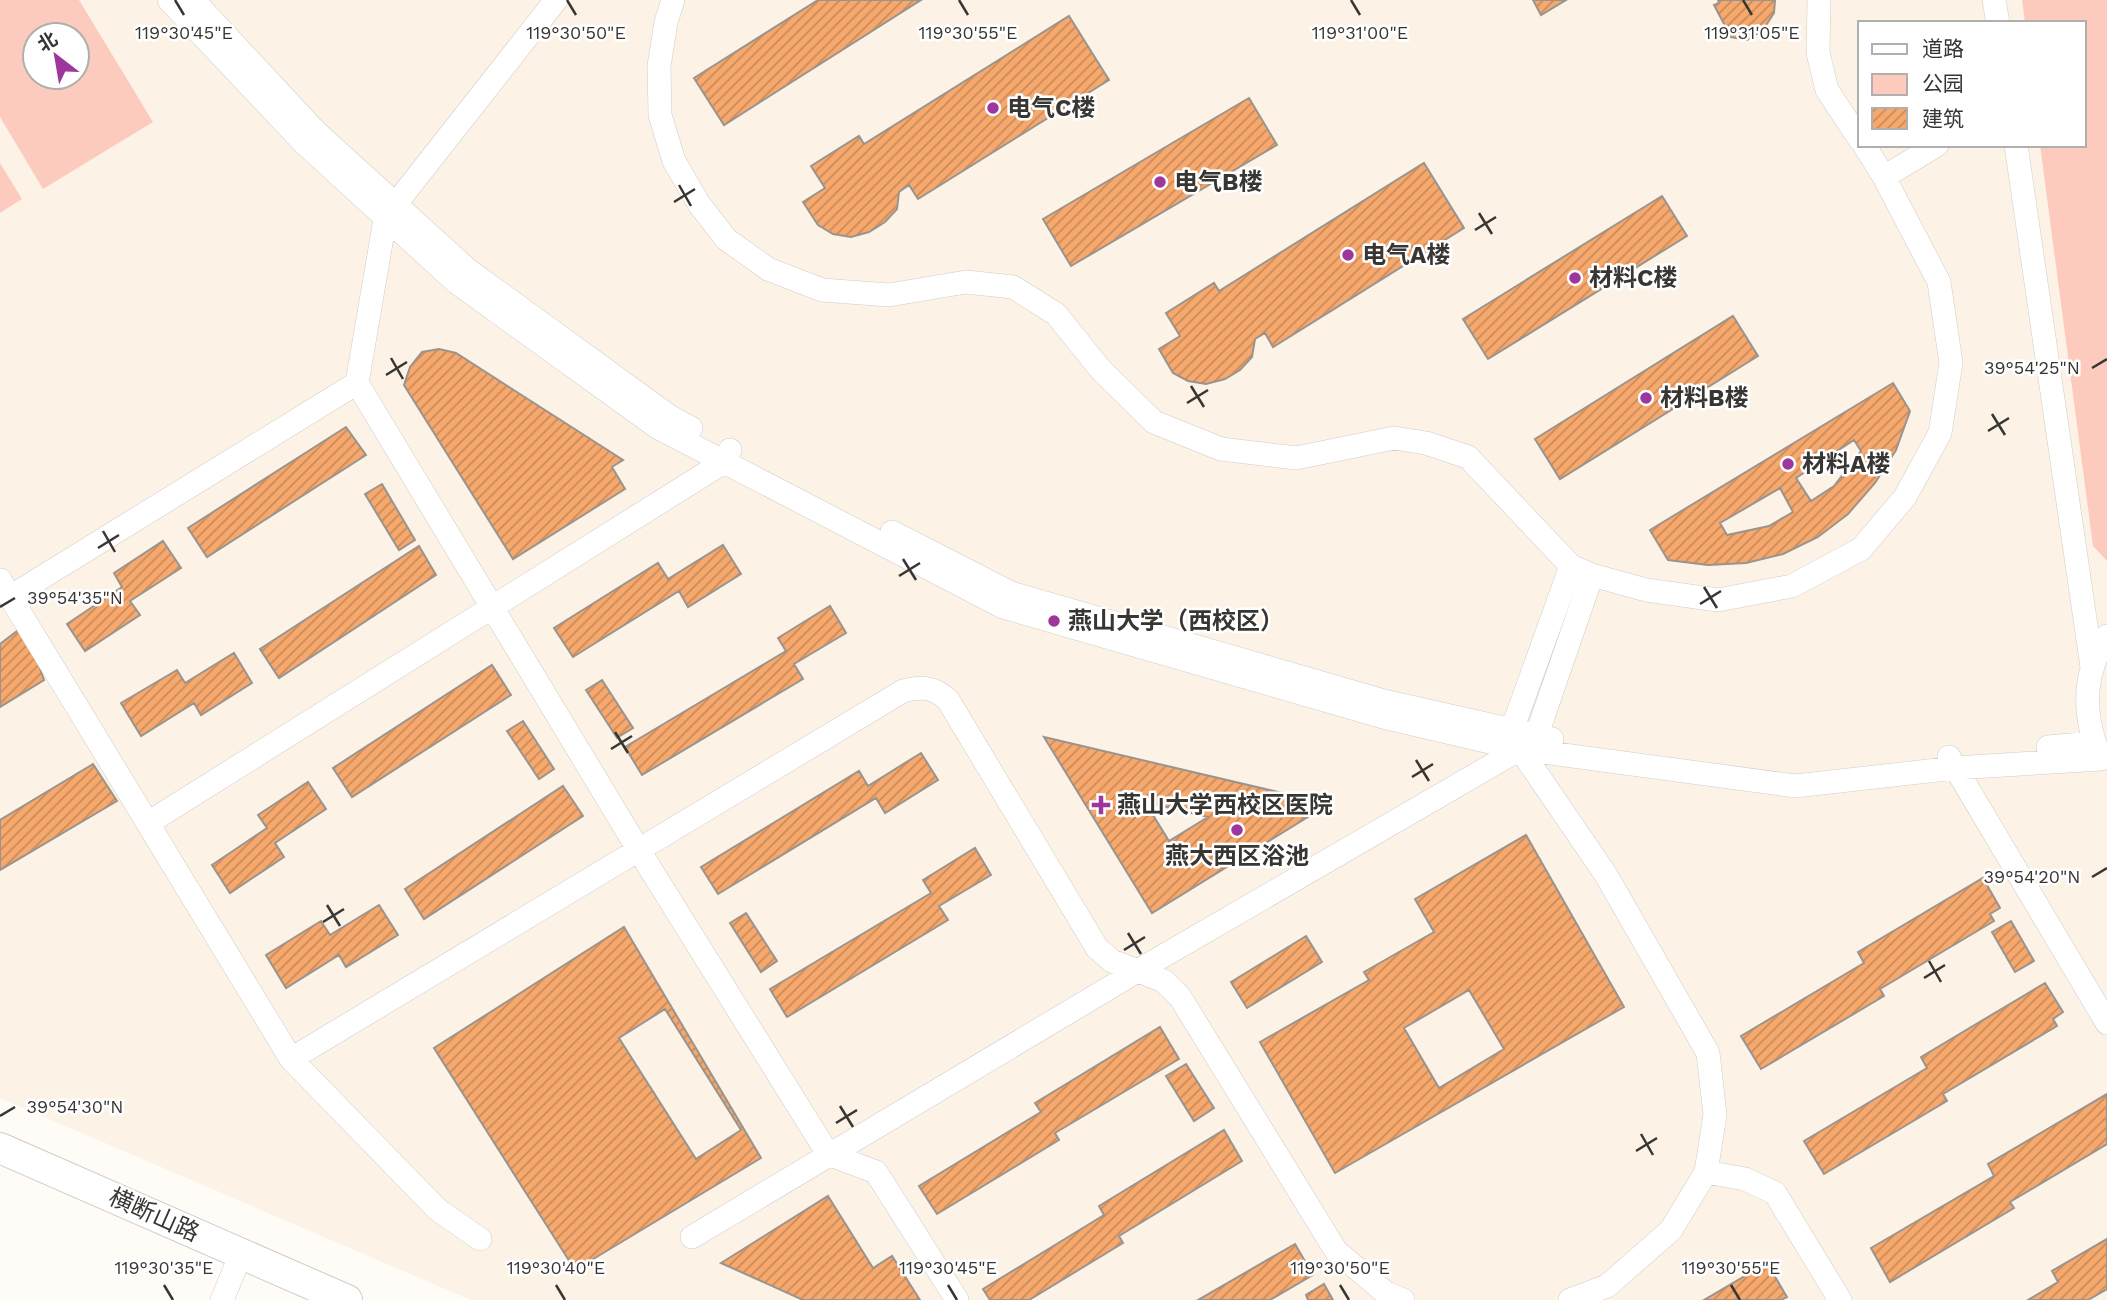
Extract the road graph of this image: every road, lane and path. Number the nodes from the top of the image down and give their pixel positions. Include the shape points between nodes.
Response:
1 (169, 0) edge
2 (193, 0) edge
3 (556, 0) edge
4 (673, 0) edge
5 (1819, 0) edge
6 (1994, 0) edge
7 (1998, 21) edge
8 (1858, 137) edge
9 (1865, 147) edge
10 (1934, 147) edge
11 (2016, 147) edge
12 (1885, 177) junction
13 (390, 206) junction
14 (356, 383) junction
15 (727, 455) junction
16 (1581, 570) junction
17 (5, 589) edge
18 (492, 607) junction
19 (2107, 636) edge
20 (2092, 667) junction
21 (1523, 739) junction
22 (2100, 757) edge
23 (1952, 762) junction
24 (148, 823) junction
25 (638, 849) junction
26 (1139, 970) junction
27 (2107, 1023) edge
28 (291, 1059) junction
29 (0, 1148) edge
30 (828, 1154) junction
31 (1706, 1172) junction
32 (692, 1237) dead end
33 (480, 1239) dead end
34 (241, 1254) junction
35 (222, 1300) edge
36 (347, 1300) edge
37 (957, 1300) edge
38 (1403, 1300) edge
39 (1570, 1300) edge
40 (1840, 1300) edge

1 - 13 street via 304,143
2 - 13 street
3 - 13 street
4 - 16 street via 659,66 660,115 674,161 726,239 768,269 822,290 889,295 966,282 1013,287 1056,314 1101,370 1154,422 1221,449 1296,458 1394,438 1468,457
5 - 8 street via 1818,53 1827,90
6 - 7 street
9 - 12 street
10 - 12 street
11 - 20 street
12 - 16 street via 1939,282 1951,363 1940,433 1905,497 1861,548 1792,586 1718,600 1646,590
13 - 14 street
13 - 15 street via 468,270
14 - 17 street
14 - 18 street
15 - 18 street
15 - 21 street via 1011,593
16 - 21 street
17 - 24 street
18 - 24 street
18 - 25 street
19 - 20 street
20 - 22 street via 2087,705
21 - 23 street via 1796,771
21 - 26 street
21 - 31 street via 1708,1053 1715,1115
22 - 23 street
23 - 27 street
24 - 28 street
25 - 26 street via 903,691 928,687 948,700 1097,948 1112,961
25 - 28 street
25 - 30 street
26 - 30 street
26 - 38 street via 1164,981 1180,997 1336,1251 1387,1293
28 - 33 street via 438,1210
29 - 34 main road, 横断山路
30 - 32 street
30 - 37 street via 876,1171
31 - 39 street via 1671,1230 1607,1286
31 - 40 street via 1745,1179 1775,1193
34 - 35 street
34 - 36 main road, 横断山路

